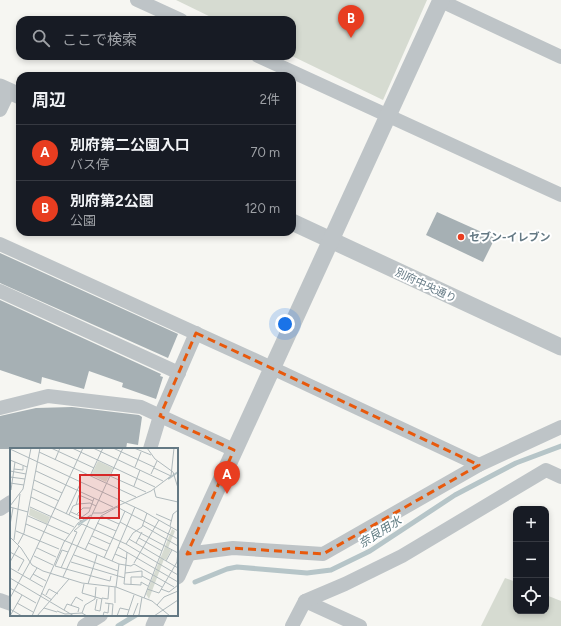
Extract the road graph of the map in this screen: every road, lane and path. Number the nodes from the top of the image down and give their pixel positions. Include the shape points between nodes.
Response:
1 (441, 0) edge
2 (140, 1) edge
3 (172, 16) edge
4 (561, 57) edge
5 (267, 60) edge
6 (293, 72) edge
7 (296, 74) edge
8 (10, 92) edge
9 (0, 110) edge
10 (388, 116) junction
11 (561, 195) edge
12 (296, 224) edge
13 (330, 240) junction
14 (0, 244) edge
15 (0, 291) edge
16 (196, 333) junction
17 (561, 347) edge
18 (272, 368) junction
19 (178, 373) junction
20 (0, 408) edge
21 (160, 416) junction
22 (561, 427) edge
23 (150, 448) edge
24 (234, 450) junction
25 (479, 465) junction
26 (561, 477) edge
27 (10, 503) edge
28 (0, 509) edge
29 (187, 554) junction
30 (178, 574) edge
31 (0, 600) edge
32 (305, 601) junction
33 (10, 604) edge
34 (99, 616) edge
35 (159, 616) edge
36 (84, 626) edge
37 (154, 626) edge
38 (292, 626) edge
39 (360, 626) edge

1 - 4 street
1 - 10 street
2 - 3 street
5 - 6 street
7 - 10 street
8 - 9 street
10 - 11 street
10 - 13 street
12 - 13 street, 別府中央通り
13 - 17 street, 別府中央通り
13 - 18 street
14 - 16 street
15 - 19 street
16 - 18 street
16 - 19 street
18 - 24 street
18 - 25 street
19 - 21 street
20 - 21 street via 48,396 141,407
21 - 23 street
21 - 24 street
22 - 25 street
24 - 29 street
25 - 29 street via 323,554 233,548
26 - 32 street via 546,470 402,556
27 - 28 street
29 - 30 street
31 - 33 street
32 - 38 street
32 - 39 street
34 - 36 street
35 - 37 street

